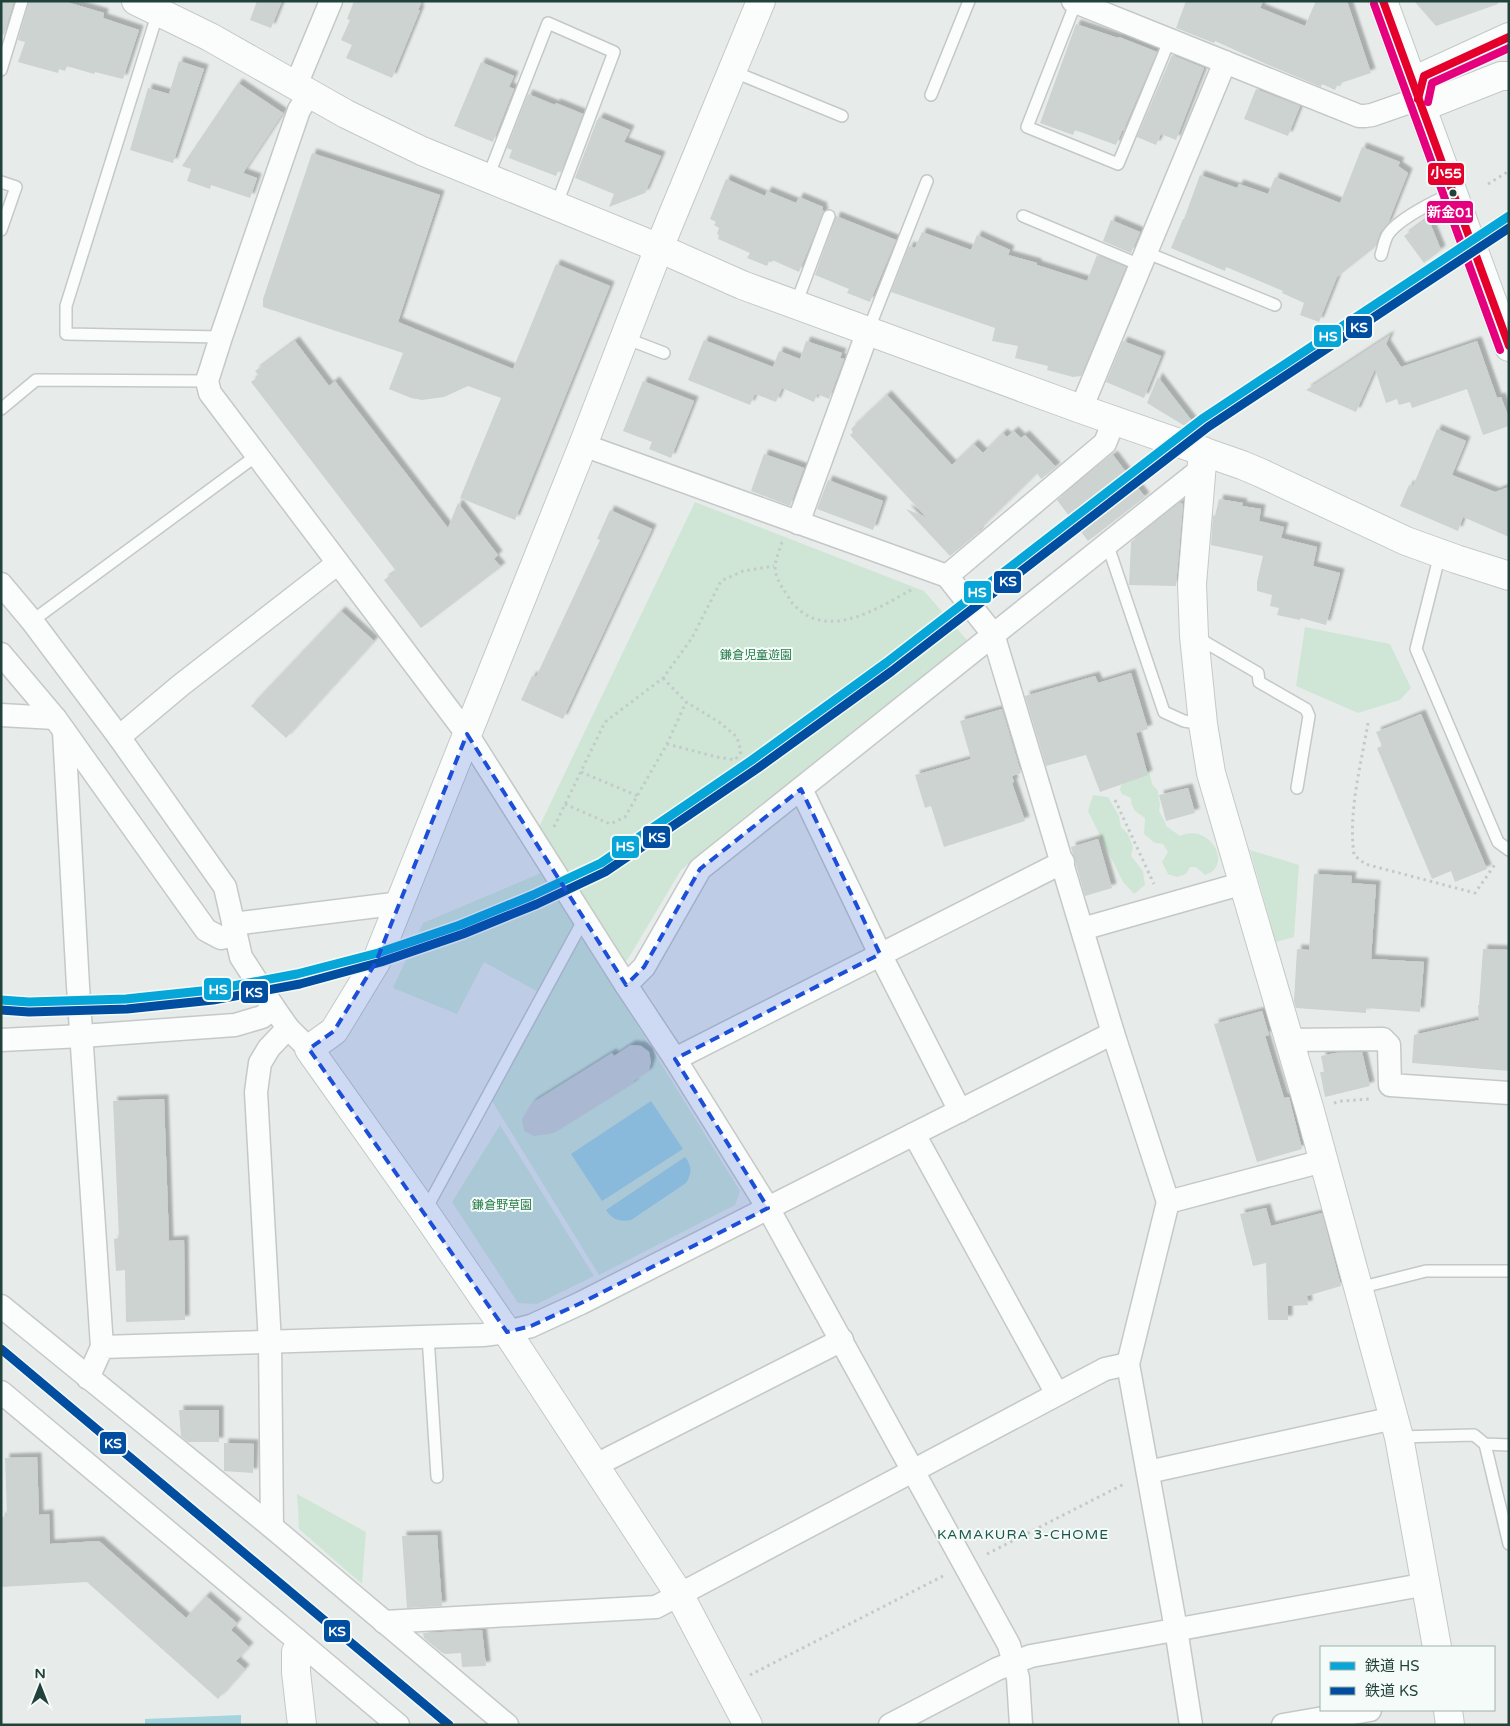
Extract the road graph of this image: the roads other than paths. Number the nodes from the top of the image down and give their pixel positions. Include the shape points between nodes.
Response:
1 (22, 1) edge
2 (331, 1) edge
3 (761, 1) edge
4 (969, 1) edge
5 (1383, 1) edge
6 (1074, 2) edge
7 (147, 6) edge
8 (1509, 37) edge
9 (1170, 40) junction
10 (1224, 62) junction
11 (1, 70) edge
12 (732, 71) junction
13 (1509, 76) edge
14 (303, 89) junction
15 (931, 95) dead end
16 (1418, 99) junction
17 (842, 116) dead end
18 (488, 177) junction
19 (927, 181) dead end
20 (1, 182) edge
21 (1452, 194) junction
22 (556, 206) junction
23 (830, 216) dead end
24 (1023, 216) dead end
25 (1, 230) edge
26 (659, 248) junction
27 (1381, 254) dead end
28 (1142, 258) junction
29 (1502, 302) edge
30 (796, 304) junction
31 (1275, 305) dead end
32 (868, 331) junction
33 (221, 337) junction
34 (625, 338) junction
35 (1509, 347) edge
36 (664, 353) dead end
37 (207, 381) junction
38 (1, 409) edge
39 (1081, 409) junction
40 (1114, 421) junction
41 (583, 444) junction
42 (256, 456) junction
43 (1201, 460) junction
44 (794, 522) junction
45 (1107, 543) junction
46 (1440, 554) junction
47 (338, 563) junction
48 (947, 576) junction
49 (1509, 576) edge
50 (1, 584) edge
51 (32, 621) junction
52 (994, 634) junction
53 (1194, 636) junction
54 (1, 654) edge
55 (1, 715) edge
56 (60, 724) junction
57 (1203, 724) junction
58 (467, 734) junction
59 (119, 737) junction
60 (1296, 788) dead end
61 (800, 789) junction
62 (1508, 849) edge
63 (1063, 862) junction
64 (1244, 883) junction
65 (400, 903) junction
66 (584, 919) junction
67 (1082, 929) junction
68 (234, 930) junction
69 (880, 954) junction
70 (626, 985) junction
71 (274, 1008) junction
72 (288, 1028) junction
73 (1114, 1033) junction
74 (82, 1036) junction
75 (1, 1040) edge
76 (1289, 1040) junction
77 (310, 1049) junction
78 (675, 1059) junction
79 (1509, 1093) edge
80 (960, 1111) junction
81 (914, 1134) junction
82 (1323, 1161) junction
83 (1168, 1202) junction
84 (768, 1208) junction
85 (424, 1211) junction
86 (1509, 1271) edge
87 (1357, 1289) junction
88 (1, 1306) edge
89 (507, 1332) junction
90 (428, 1336) junction
91 (842, 1340) junction
92 (270, 1343) junction
93 (102, 1347) junction
94 (1128, 1364) junction
95 (88, 1378) junction
96 (1, 1392) edge
97 (1057, 1394) junction
98 (1396, 1428) junction
99 (1484, 1444) junction
100 (1509, 1445) edge
101 (594, 1466) junction
102 (913, 1471) junction
103 (1148, 1472) junction
104 (437, 1478) dead end
105 (272, 1527) junction
106 (1509, 1544) edge
107 (1427, 1584) junction
108 (679, 1594) junction
109 (384, 1622) junction
110 (1176, 1629) junction
111 (296, 1646) junction
112 (1437, 1646) edge
113 (1015, 1661) junction
114 (1364, 1711) edge
115 (1448, 1711) edge
116 (302, 1725) edge
117 (398, 1725) edge
118 (507, 1725) edge
119 (748, 1725) edge
120 (890, 1725) edge
121 (1020, 1725) edge
122 (1191, 1725) edge
123 (1283, 1725) edge
124 (1450, 1725) edge

1 - 11 lane
2 - 14 street
3 - 12 street
4 - 15 lane
5 - 16 street
6 - 9 street
6 - 9 lane via 1027,127 1118,164
7 - 14 street
7 - 33 lane via 66,306 66,334
8 - 16 street via 1424,76
9 - 10 street
10 - 16 street via 1359,116 1372,115
10 - 28 street
12 - 17 lane
12 - 26 street
13 - 16 street via 1435,102
14 - 18 street via 414,147
14 - 33 street via 299,110
16 - 21 street
18 - 22 street
18 - 22 lane via 548,24 614,52
19 - 32 lane
20 - 25 lane via 16,187
21 - 27 lane via 1430,203 1396,227 1388,235
21 - 29 street
22 - 26 street
23 - 30 lane
24 - 28 lane
26 - 30 street via 742,285
26 - 34 street
28 - 31 lane
28 - 39 street
29 - 35 street
30 - 32 street
32 - 39 street
32 - 44 street
33 - 37 street
34 - 36 lane
34 - 41 street
37 - 38 lane via 36,380
37 - 42 street via 210,393
39 - 40 street
40 - 43 street
40 - 48 street via 1105,443
41 - 44 street
41 - 58 street
42 - 47 street
42 - 51 lane
43 - 45 street
43 - 46 street via 1261,473
43 - 53 street via 1192,584
44 - 48 street
45 - 52 street
45 - 57 lane via 1164,712 1184,721
46 - 49 street
46 - 62 lane via 1416,649 1498,842
47 - 58 street
47 - 59 street
48 - 52 street
50 - 51 street
51 - 59 street
52 - 61 street
52 - 63 street
53 - 57 street
53 - 60 lane via 1258,673 1259,682 1306,709 1308,716
54 - 56 street
55 - 56 street
56 - 68 street via 206,930 221,938
56 - 74 street
57 - 64 street via 1211,773
58 - 65 street
58 - 66 street
59 - 68 street via 225,887
61 - 69 street
61 - 70 street via 700,869 644,967
63 - 67 street
63 - 69 street
64 - 67 street
64 - 76 street
65 - 68 street
65 - 77 street via 376,962 344,1017 334,1031
66 - 70 street
66 - 85 lane
67 - 73 street
68 - 71 street via 241,957
69 - 78 street
69 - 80 street
70 - 78 street
71 - 72 street
71 - 74 street via 262,1017 235,1025
72 - 77 street
72 - 92 street via 260,1063 256,1092
73 - 80 street
73 - 83 street
74 - 75 street
74 - 93 street
76 - 79 street via 1383,1039 1389,1045 1390,1085
76 - 82 street
77 - 85 street
78 - 84 street
80 - 81 street
81 - 84 street
81 - 97 street
82 - 83 street
82 - 87 street
83 - 94 street
84 - 89 street via 573,1307 531,1326
84 - 91 street
85 - 89 street
86 - 87 lane via 1426,1271
87 - 98 street
88 - 95 street
89 - 90 street
89 - 101 street
90 - 92 street
90 - 104 lane
91 - 101 street
91 - 102 street
92 - 93 street
92 - 105 street
93 - 95 street
94 - 97 street via 1105,1369
94 - 103 street
95 - 105 street
96 - 111 street
97 - 102 street
98 - 99 lane via 1474,1435
98 - 103 street
98 - 107 street
99 - 100 lane
99 - 106 lane
101 - 108 street
102 - 108 street
102 - 113 street
103 - 110 street
105 - 109 street
107 - 110 street
107 - 112 street
108 - 109 street via 656,1607
108 - 119 street
109 - 118 street
110 - 113 street
110 - 122 street
111 - 116 street
111 - 117 street
113 - 120 street
113 - 121 street
114 - 123 street
115 - 124 street

